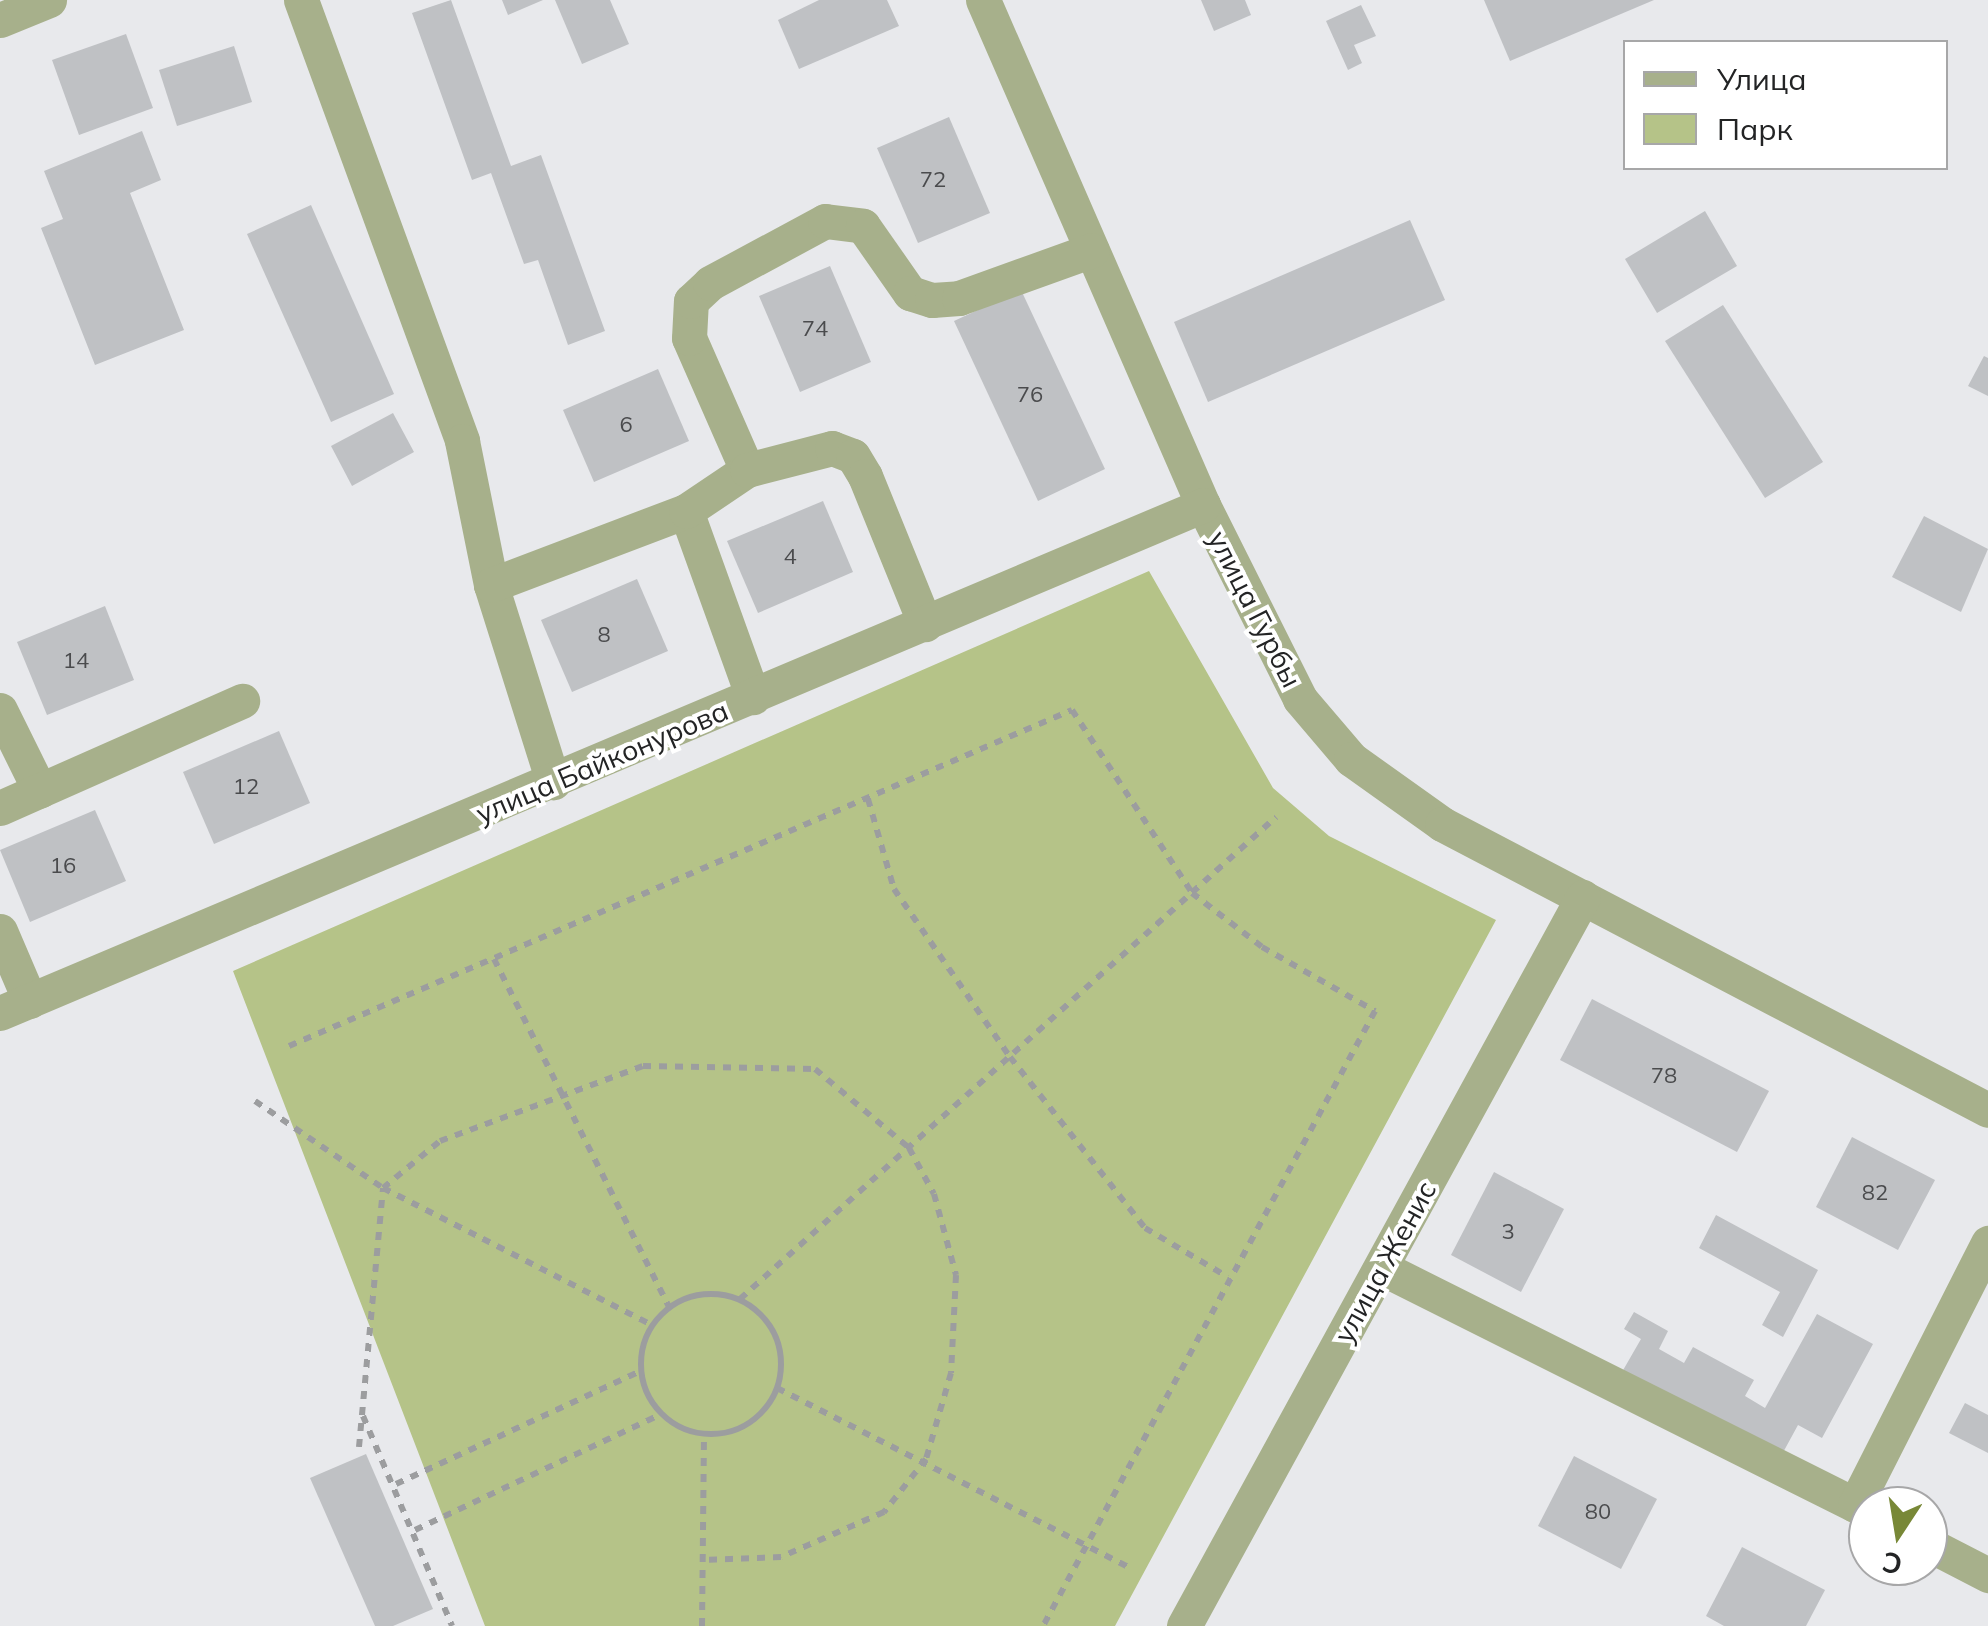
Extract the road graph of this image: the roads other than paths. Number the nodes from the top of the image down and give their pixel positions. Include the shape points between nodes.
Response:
1 (49, 0) edge
2 (301, 0) edge
3 (983, 0) edge
4 (0, 20) edge
5 (1092, 250) junction
6 (747, 470) junction
7 (1203, 506) junction
8 (686, 511) junction
9 (491, 585) junction
10 (926, 624) junction
11 (753, 697) junction
12 (242, 702) dead end
13 (0, 710) edge
14 (553, 782) junction
15 (40, 790) junction
16 (0, 808) edge
17 (1583, 897) junction
18 (0, 931) edge
19 (15, 1007) edge
20 (1988, 1110) edge
21 (1988, 1244) edge
22 (1382, 1268) junction
23 (1872, 1486) edge
24 (1848, 1501) edge
25 (1948, 1555) edge
26 (1988, 1576) edge
27 (1184, 1626) edge

1 - 4 street
2 - 9 street via 462,441
3 - 5 street, улица Гурбы
5 - 6 street via 959,298 932,300 910,293 863,226 825,221 710,284 692,300 689,338
5 - 7 street, улица Гурбы
6 - 8 street
6 - 10 street via 832,448 853,456
7 - 10 street, улица Байконурова
7 - 17 street, улица Гурбы via 1300,699 1351,759 1442,824
8 - 9 street
8 - 11 street
9 - 14 street
10 - 11 street, улица Байконурова
11 - 14 street, улица Байконурова
12 - 15 street
13 - 15 street
14 - 19 street, улица Байконурова
15 - 16 street
17 - 20 street, улица Гурбы
17 - 22 street, улица Женис
18 - 19 street
21 - 23 street
22 - 24 street
22 - 27 street, улица Женис
25 - 26 street

